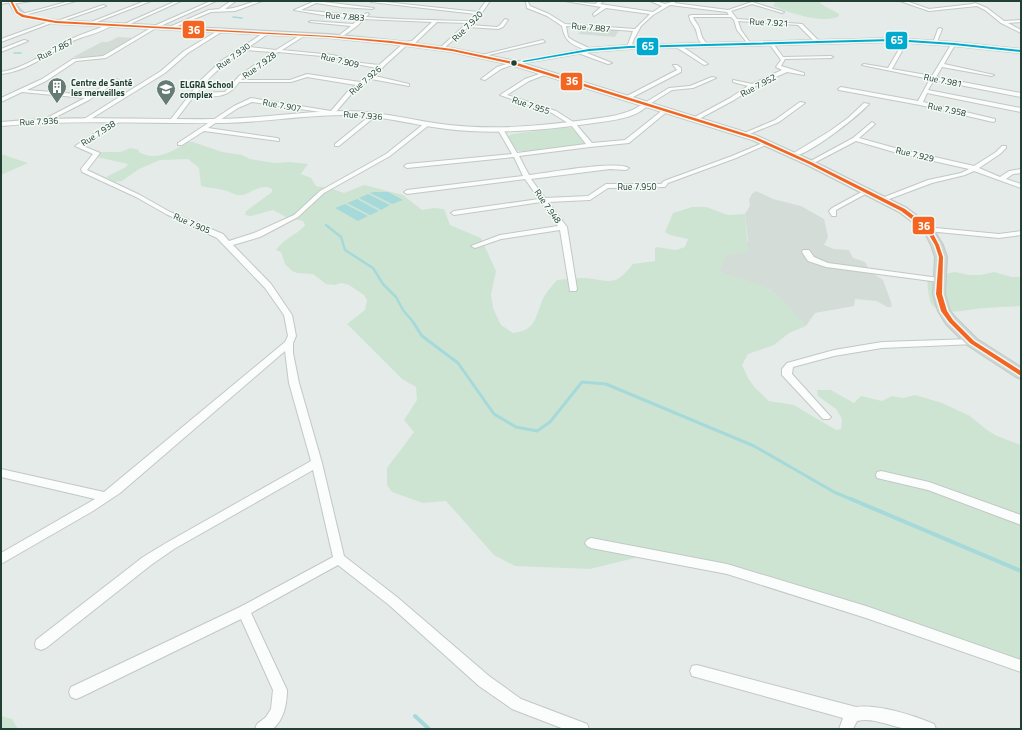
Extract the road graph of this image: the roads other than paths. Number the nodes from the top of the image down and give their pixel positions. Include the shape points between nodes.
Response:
1 (29, 1) edge
2 (74, 1) edge
3 (136, 1) edge
4 (179, 1) edge
5 (214, 1) edge
6 (234, 1) edge
7 (260, 1) edge
8 (374, 1) edge
9 (488, 1) edge
10 (567, 1) edge
11 (602, 1) edge
12 (652, 1) edge
13 (677, 1) edge
14 (902, 1) edge
15 (966, 1) edge
16 (11, 2) edge
17 (147, 2) edge
18 (1, 3) edge
19 (527, 3) dead end
20 (596, 5) junction
21 (667, 5) junction
22 (979, 5) junction
23 (104, 6) dead end
24 (605, 6) junction
25 (372, 8) junction
26 (221, 10) junction
27 (728, 11) junction
28 (480, 12) junction
29 (782, 12) dead end
30 (653, 13) junction
31 (21, 15) junction
32 (594, 15) dead end
33 (732, 16) junction
34 (365, 17) junction
35 (437, 20) junction
36 (506, 20) dead end
37 (736, 20) junction
38 (1021, 21) edge
39 (54, 22) junction
40 (311, 22) dead end
41 (472, 22) junction
42 (1002, 22) junction
43 (88, 24) junction
44 (564, 24) junction
45 (356, 25) junction
46 (110, 26) junction
47 (122, 26) junction
48 (468, 26) junction
49 (155, 27) junction
50 (169, 28) junction
51 (940, 29) dead end
52 (635, 30) junction
53 (221, 31) junction
54 (1021, 32) edge
55 (267, 33) junction
56 (302, 35) junction
57 (339, 38) junction
58 (900, 40) junction
59 (1, 41) edge
60 (26, 41) dead end
61 (544, 41) dead end
62 (818, 42) junction
63 (935, 42) junction
64 (407, 43) junction
65 (770, 43) junction
66 (749, 44) junction
67 (954, 44) junction
68 (706, 45) junction
69 (678, 46) junction
70 (629, 47) junction
71 (243, 48) junction
72 (443, 48) junction
73 (589, 50) junction
74 (1021, 51) edge
75 (1, 52) edge
76 (276, 52) junction
77 (579, 52) junction
78 (10, 54) dead end
79 (484, 56) junction
80 (831, 57) dead end
81 (781, 58) junction
82 (513, 63) junction
83 (610, 63) dead end
84 (706, 64) dead end
85 (864, 65) dead end
86 (942, 65) junction
87 (675, 66) dead end
88 (380, 67) junction
89 (786, 70) junction
90 (889, 70) junction
91 (1, 73) edge
92 (544, 73) junction
93 (802, 74) dead end
94 (992, 74) dead end
95 (370, 77) junction
96 (714, 78) dead end
97 (933, 78) junction
98 (483, 79) dead end
99 (117, 80) dead end
100 (237, 81) junction
101 (735, 82) dead end
102 (360, 84) junction
103 (407, 84) dead end
104 (752, 86) junction
105 (841, 89) dead end
106 (21, 91) junction
107 (925, 91) junction
108 (193, 94) junction
109 (1021, 96) edge
110 (90, 97) junction
111 (627, 98) junction
112 (1, 100) edge
113 (802, 103) dead end
114 (920, 103) junction
115 (646, 104) junction
116 (866, 104) dead end
117 (666, 110) junction
118 (1021, 110) edge
119 (332, 113) junction
120 (374, 115) junction
121 (87, 119) junction
122 (695, 119) junction
123 (46, 120) junction
124 (119, 120) junction
125 (173, 120) junction
126 (993, 120) dead end
127 (214, 121) junction
128 (1, 124) edge
129 (427, 124) junction
130 (573, 124) junction
131 (872, 124) dead end
132 (204, 129) junction
133 (501, 130) junction
134 (745, 134) junction
135 (855, 139) junction
136 (277, 140) dead end
137 (767, 143) junction
138 (180, 144) dead end
139 (337, 145) dead end
140 (78, 146) joint
141 (590, 146) junction
142 (1004, 147) dead end
143 (516, 155) junction
144 (794, 155) junction
145 (810, 163) junction
146 (407, 166) dead end
147 (626, 168) dead end
148 (975, 168) junction
149 (1021, 171) edge
150 (527, 178) junction
151 (1001, 179) junction
152 (1021, 186) edge
153 (867, 191) junction
154 (407, 192) dead end
155 (884, 199) junction
156 (544, 200) junction
157 (454, 213) dead end
158 (834, 216) dead end
159 (563, 227) junction
160 (928, 229) junction
161 (1021, 233) edge
162 (228, 244) junction
163 (475, 246) dead end
164 (806, 252) dead end
165 (939, 280) junction
166 (573, 289) dead end
167 (972, 342) junction
168 (289, 343) junction
169 (1021, 374) edge
170 (826, 417) dead end
171 (316, 462) junction
172 (1, 473) edge
173 (881, 475) dead end
174 (106, 497) junction
175 (1021, 520) edge
176 (591, 543) dead end
177 (1, 559) edge
178 (339, 559) junction
179 (244, 611) junction
180 (41, 644) dead end
181 (1021, 666) edge
182 (697, 671) dead end
183 (76, 692) dead end
184 (855, 714) junction
185 (264, 728) edge
186 (582, 729) edge
187 (846, 729) edge
188 (929, 729) edge

1 - 16 street
2 - 31 street
3 - 17 street
4 - 47 street
5 - 49 street
6 - 26 street
7 - 26 street via 235,10
8 - 25 street
8 - 28 street
9 - 28 street, Rue 7.920
10 - 20 street
11 - 20 street
12 - 21 street
13 - 21 street
14 - 22 street via 929,10
15 - 22 street
16 - 18 street
16 - 31 main road
17 - 43 street
19 - 44 street via 528,7
20 - 24 street
21 - 27 street
21 - 30 street
22 - 42 street
23 - 39 street
24 - 30 street
24 - 32 street
25 - 34 street
25 - 34 street, Rue 7.883 via 316,2 296,10
26 - 50 street via 210,11
27 - 29 street via 754,3
27 - 33 street
28 - 41 street, Rue 7.920
30 - 52 street
31 - 39 main road
33 - 37 street
33 - 68 street via 691,16 699,37
34 - 35 street, Rue 7.883
34 - 45 street
35 - 41 street, Rue 7.883
35 - 64 street, Rue 7.926 via 413,42
36 - 48 street via 498,28
37 - 62 street, Rue 7.921 via 798,24
37 - 66 street via 739,30
38 - 42 street
39 - 43 main road
39 - 59 street
40 - 45 street
41 - 48 street, Rue 7.920
42 - 54 street
43 - 46 main road
44 - 52 street, Rue 7.887
44 - 73 street, Rue 7.887 via 566,37
45 - 57 street
46 - 47 main road
46 - 91 street, Rue 7.867 via 72,40 11,71
47 - 49 main road
48 - 72 street, Rue 7.920
49 - 50 main road
49 - 106 street via 104,57 75,60
50 - 53 main road
51 - 63 street
52 - 70 street
53 - 55 main road
53 - 121 street via 186,52 164,72
55 - 56 main road
55 - 71 street, Rue 7.930
56 - 57 main road
56 - 76 street, Rue 7.928
57 - 64 main road
58 - 62 street
58 - 63 street
58 - 90 street via 900,51
60 - 75 street
61 - 79 street
62 - 65 street
63 - 67 street
64 - 72 main road
64 - 88 street, Rue 7.926
65 - 66 street
65 - 81 street, Rue 7.952
66 - 68 street
67 - 74 street
67 - 86 street, Rue 7.958
68 - 69 street
69 - 70 street
69 - 84 street
70 - 73 street
71 - 76 street, Rue 7.909
71 - 108 street, Rue 7.930 via 223,62
72 - 79 main road
73 - 77 street
75 - 78 street
76 - 88 street, Rue 7.909 via 334,56
76 - 100 street, Rue 7.928
77 - 82 street
77 - 83 street
79 - 82 main road
80 - 81 street
81 - 89 street, Rue 7.952 via 778,67
82 - 92 main road
82 - 98 street via 499,68
85 - 90 street, Rue 7.981
86 - 94 street
86 - 97 street, Rue 7.958
87 - 111 street via 679,71
88 - 95 street, Rue 7.926
89 - 93 street
89 - 104 street, Rue 7.952
90 - 97 street, Rue 7.981
92 - 111 main road
92 - 130 street, Rue 7.955 via 503,95 546,109
95 - 102 street, Rue 7.926
95 - 103 street
96 - 115 street, Rue 7.936 via 691,87 671,88
97 - 107 street, Rue 7.958
97 - 109 street, Rue 7.981
99 - 110 street
100 - 102 street via 291,81 307,75
100 - 108 street, Rue 7.928 via 226,93
101 - 104 street
102 - 119 street, Rue 7.926
104 - 122 street, Rue 7.952
105 - 114 street
106 - 110 street
106 - 112 street
107 - 114 street, Rue 7.958
107 - 118 street
108 - 125 street, Rue 7.930
110 - 123 street
111 - 115 main road
113 - 134 street via 777,122
114 - 126 street, Rue 7.958
115 - 117 main road
115 - 130 street, Rue 7.936 via 631,113
116 - 144 street via 848,122
117 - 122 main road
117 - 141 street via 627,142
119 - 120 street, Rue 7.936
119 - 127 street, Rue 7.936
119 - 127 street, Rue 7.907 via 251,100
120 - 129 street, Rue 7.936
120 - 139 street
121 - 123 street, Rue 7.936
121 - 124 street, Rue 7.936
122 - 134 main road
123 - 128 street, Rue 7.936
124 - 125 street, Rue 7.936
124 - 140 street, Rue 7.938
125 - 127 street, Rue 7.936
127 - 132 street, Rue 7.907
129 - 133 street, Rue 7.936 via 462,129
129 - 162 street via 388,156 322,192 296,216 257,235
130 - 133 street, Rue 7.936
130 - 141 street, Rue 7.955
131 - 135 street
132 - 136 street
132 - 138 street, Rue 7.907
133 - 143 street, Rue 7.948
134 - 137 main road
135 - 145 street
135 - 148 street, Rue 7.929
137 - 144 main road
137 - 156 street, Rue 7.950 via 666,182 663,186 606,186 590,198
140 - 162 street, Rue 7.905 via 97,153 84,172 216,234
141 - 143 street
142 - 148 street
143 - 146 street
143 - 150 street, Rue 7.948
144 - 145 main road
145 - 153 main road
147 - 150 street
148 - 151 street, Rue 7.929
148 - 155 street via 956,176 930,181
149 - 151 street via 1011,172
150 - 154 street
150 - 156 street, Rue 7.948
151 - 152 street, Rue 7.929
153 - 155 main road
153 - 158 street via 834,209
155 - 160 main road
156 - 157 street, Rue 7.950
156 - 159 street, Rue 7.948
159 - 163 street via 500,237
159 - 166 street, Rue 7.948
160 - 161 street via 999,236
160 - 165 main road via 941,257
162 - 168 street, Rue 7.905 via 268,286 288,315 292,336
164 - 165 street via 811,259 826,265
165 - 167 main road via 939,294 944,311
167 - 169 main road
167 - 170 street via 870,346 834,352 790,365 787,375
168 - 171 street, Rue 7.905 via 294,383
168 - 174 street
171 - 178 street, Rue 7.905
171 - 180 street via 147,561
172 - 174 street
173 - 175 street via 928,486
174 - 177 street
176 - 181 street via 727,569 866,612
178 - 179 street
178 - 186 street via 484,681 517,704
179 - 183 street
179 - 185 street via 280,690 280,702 275,715
182 - 184 street
184 - 187 street via 850,718
184 - 188 street via 870,714

